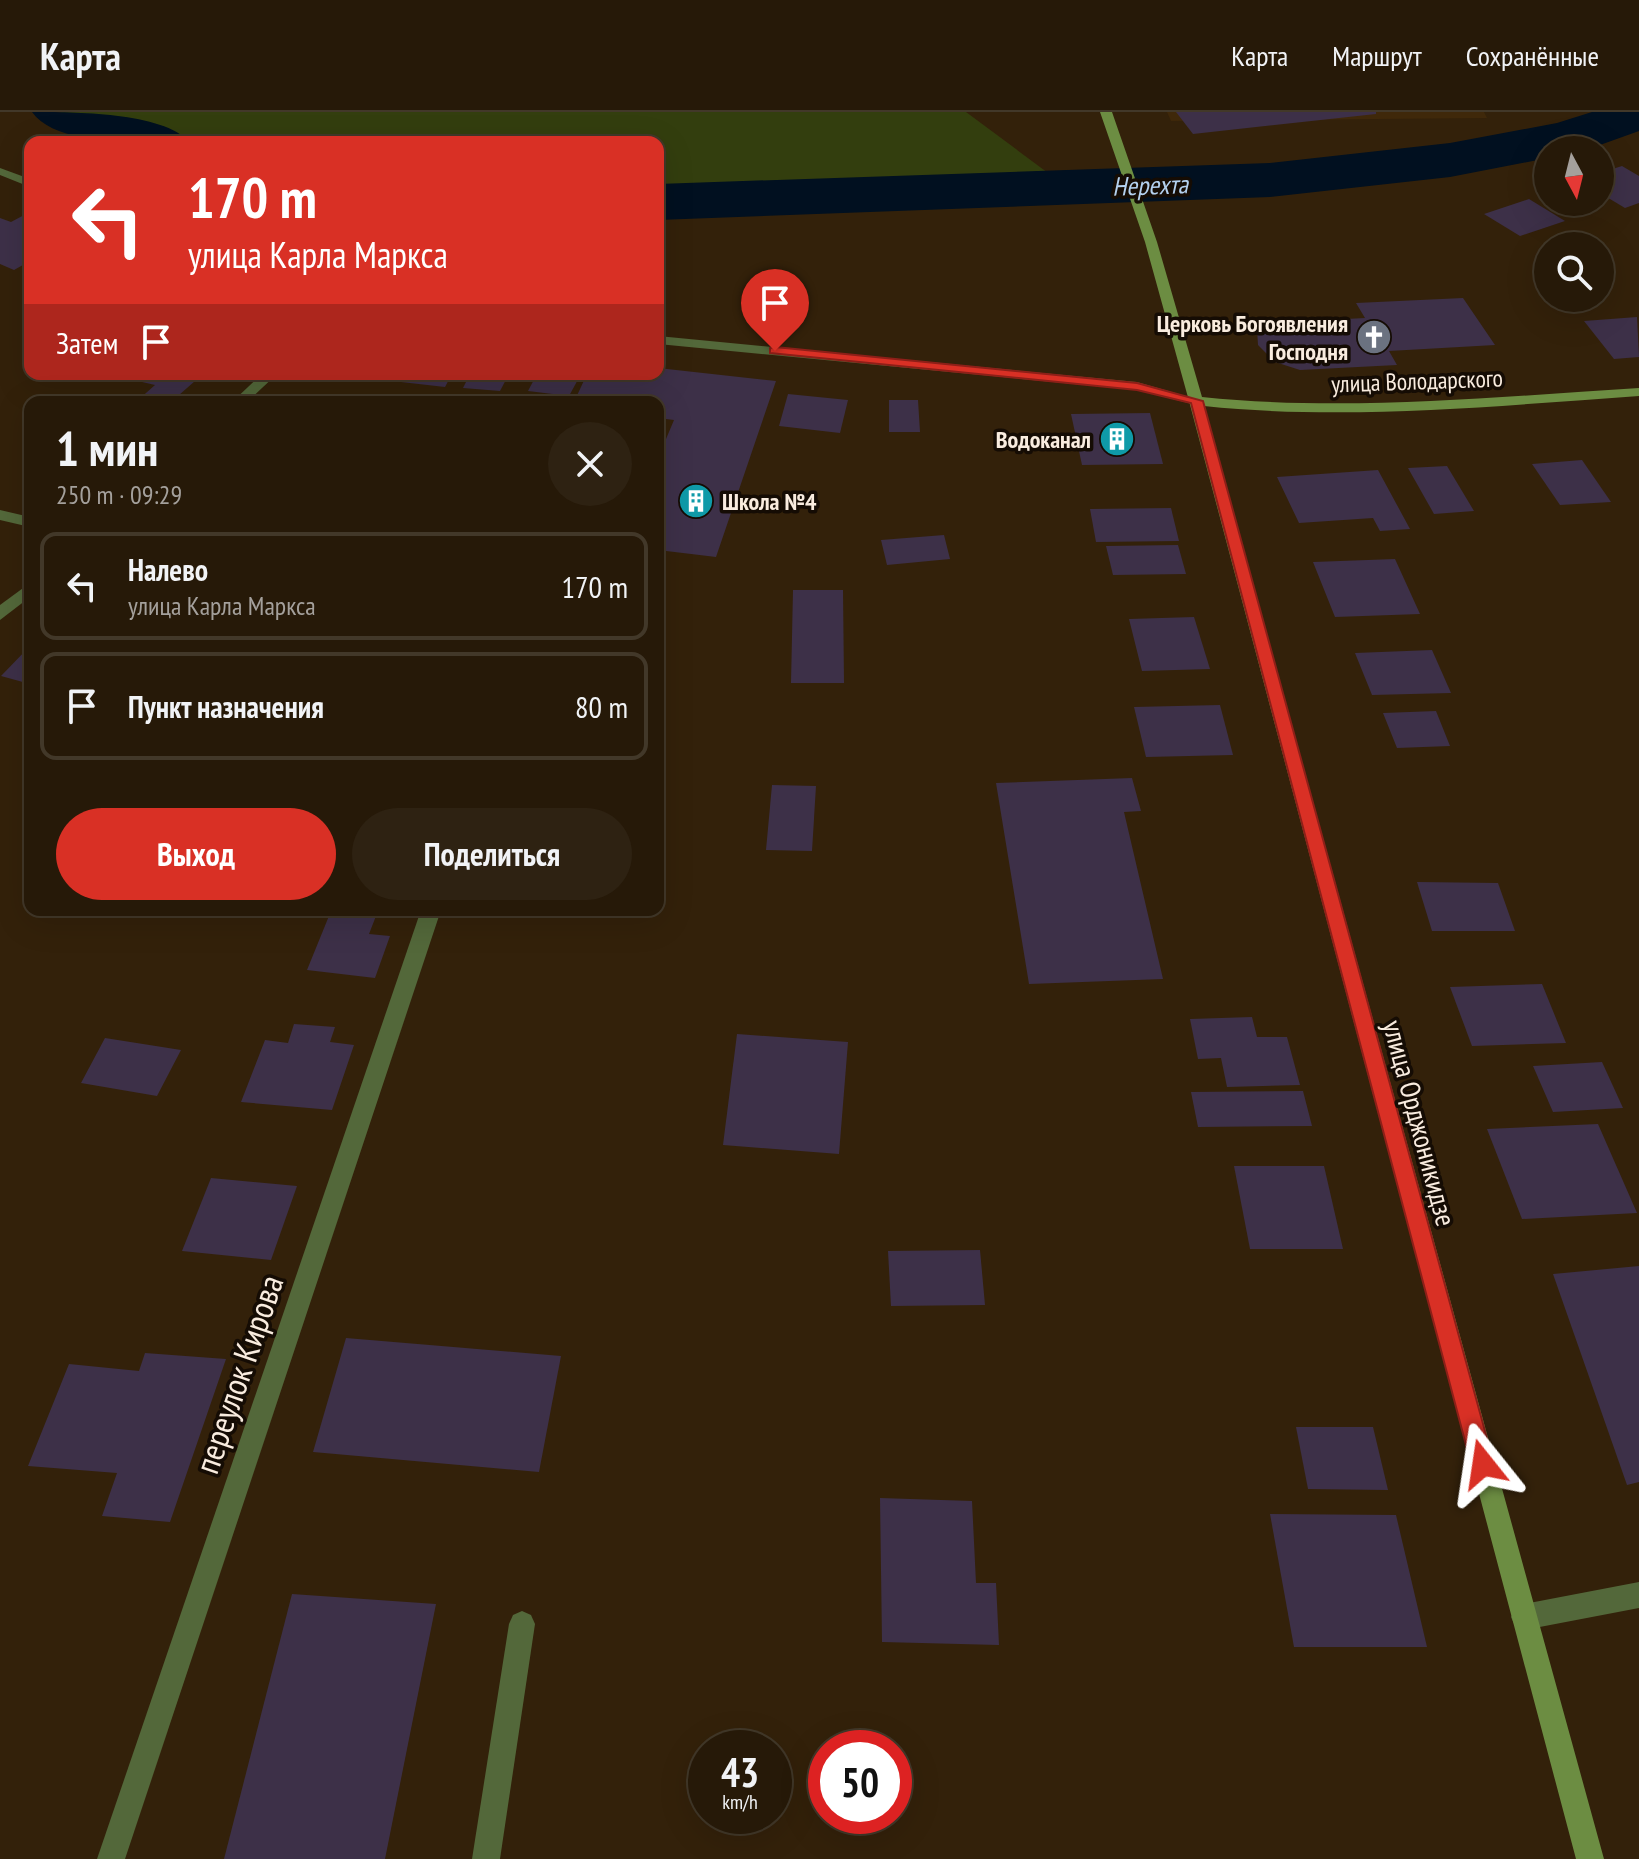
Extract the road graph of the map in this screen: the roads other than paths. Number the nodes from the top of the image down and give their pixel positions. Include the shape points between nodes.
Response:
1 (1106, 112) edge
2 (0, 171) edge
3 (24, 181) edge
4 (664, 341) edge
5 (263, 380) edge
6 (1639, 392) edge
7 (246, 396) edge
8 (1196, 401) junction
9 (0, 515) edge
10 (24, 521) edge
11 (24, 593) edge
12 (0, 614) edge
13 (429, 916) edge
14 (1639, 1595) edge
15 (1524, 1617) junction
16 (522, 1624) dead end
17 (111, 1859) edge
18 (486, 1859) edge
19 (1590, 1859) edge

1 - 8 main road, улица Орджоникидзе via 1151,242
2 - 3 street
4 - 8 street via 1137,386
5 - 7 street
6 - 8 main road, улица Володарского via 1274,409
8 - 15 main road, улица Орджоникидзе
9 - 10 street
11 - 12 street
13 - 17 street, переулок Кирова
14 - 15 street
15 - 19 main road, улица Орджоникидзе
16 - 18 street

